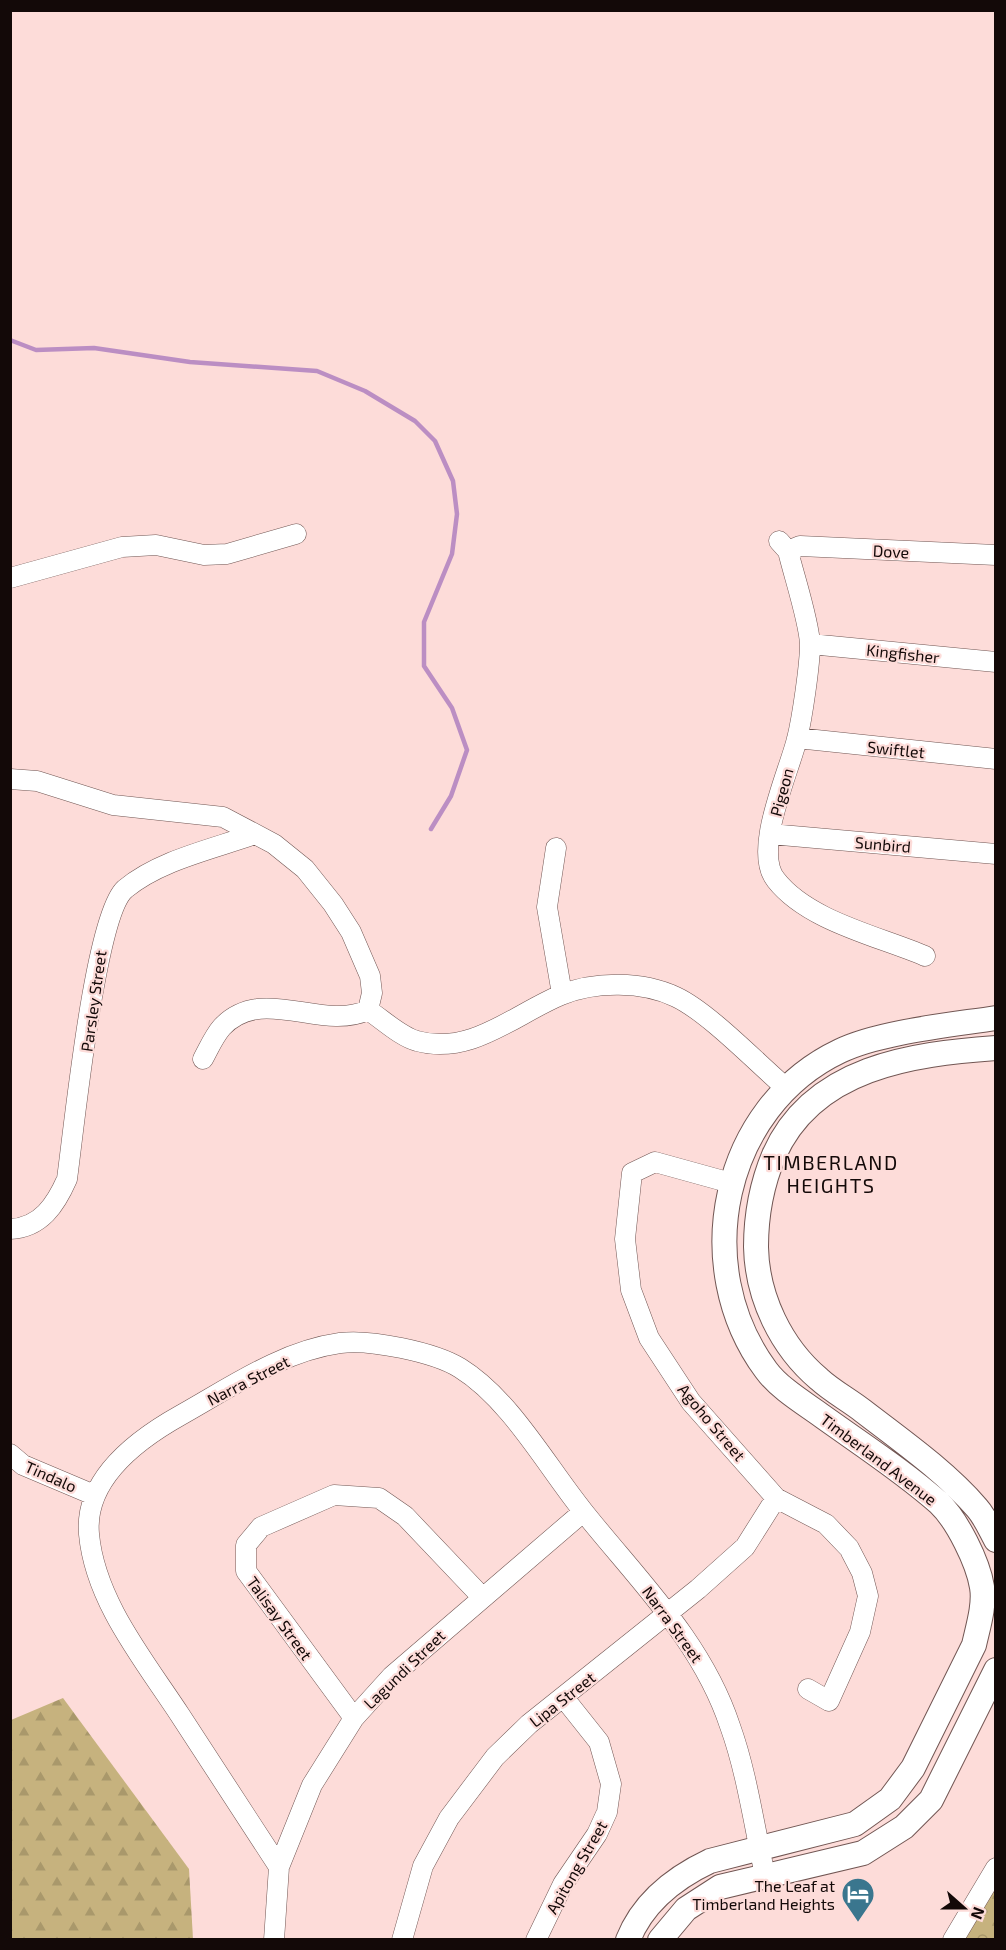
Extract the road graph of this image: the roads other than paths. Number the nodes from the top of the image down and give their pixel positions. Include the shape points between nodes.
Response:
1 (296, 534) dead end
2 (784, 546) joint
3 (996, 555) edge
4 (10, 578) edge
5 (810, 644) junction
6 (996, 662) edge
7 (797, 738) junction
8 (996, 759) edge
9 (10, 779) edge
10 (255, 834) junction
11 (770, 834) junction
12 (556, 848) dead end
13 (996, 854) edge
14 (925, 956) dead end
15 (562, 994) junction
16 (368, 1010) junction
17 (996, 1018) edge
18 (996, 1048) edge
19 (203, 1059) dead end
20 (784, 1087) junction
21 (731, 1183) junction
22 (10, 1229) edge
23 (861, 1409) junction
24 (843, 1431) junction
25 (10, 1454) edge
26 (94, 1495) junction
27 (776, 1498) junction
28 (583, 1512) junction
29 (996, 1540) edge
30 (482, 1597) junction
31 (669, 1613) junction
32 (996, 1670) edge
33 (808, 1689) dead end
34 (564, 1698) junction
35 (354, 1718) junction
36 (759, 1849) junction
37 (279, 1867) junction
38 (996, 1868) edge
39 (765, 1875) junction
40 (274, 1940) edge
41 (402, 1940) edge
42 (536, 1940) edge
43 (628, 1940) edge
44 (660, 1940) edge
45 (953, 1940) edge

1 - 4 street via 227,554 204,555 156,545 122,546
2 - 3 street, Dove
2 - 5 street, Pigeon
5 - 6 street, Kingfisher
5 - 7 street, Pigeon
7 - 8 street, Swiftlet
7 - 11 street, Pigeon
9 - 10 street via 38,781 113,805 223,817
10 - 16 street via 305,869 351,932 370,976
10 - 22 street, Parsley Street via 154,870 124,890 114,903 100,948 67,1179 56,1203 39,1220
11 - 13 street, Sunbird
11 - 14 street, Pigeon via 768,860 774,879 799,903 852,929
12 - 15 street via 547,907
15 - 16 street via 489,1033 456,1044 415,1041
15 - 20 street via 609,984 651,988 677,997
16 - 19 street via 346,1017 260,1008 238,1013 221,1028
17 - 20 street, Timberland Avenue via 915,1031 841,1050
18 - 23 street, Timberland Avenue via 941,1052 890,1062 854,1076 825,1094 797,1120 780,1142 766,1173 756,1212 757,1264 765,1300 781,1335 797,1357 819,1379
20 - 21 street, Timberland Avenue via 748,1137
21 - 24 street, Timberland Avenue via 724,1238 729,1293 744,1333 767,1371
21 - 27 street, Agoho Street via 655,1162 632,1173 625,1239 631,1290 649,1338 691,1402
23 - 24 street
23 - 29 street, Timberland Avenue via 935,1467 979,1509
24 - 36 street, Timberland Avenue via 940,1505 975,1557 982,1589 979,1624 974,1645 913,1768 890,1799 855,1824
25 - 26 street, Tindalo via 22,1465
26 - 28 street, Narra Street via 118,1461 153,1430 280,1360 341,1343 407,1348 459,1367 501,1403
26 - 37 street, Narra Street via 88,1530 94,1569 102,1586 126,1633
27 - 31 street, Lipa Street via 745,1547
27 - 33 street, Agoho Street via 826,1524 849,1548 868,1596 860,1632 829,1701
28 - 30 street, Lagundi Street
28 - 31 street, Narra Street
30 - 35 street, Lagundi Street via 392,1676
30 - 35 street, Talisay Street via 405,1516 379,1498 334,1495 261,1527 246,1545 246,1571
31 - 34 street, Lipa Street
31 - 36 street, Narra Street via 707,1673 730,1726
32 - 39 street via 932,1800 904,1827 863,1853
34 - 41 street, Lipa Street via 495,1757 449,1818 423,1866
34 - 42 street, Apitong Street via 599,1743 611,1784 607,1812 597,1834 563,1884
35 - 37 street, Lagundi Street via 312,1785
36 - 39 street, Narra Street
36 - 43 street, Timberland Avenue via 710,1861 688,1871 657,1895
37 - 40 street, Lagundi Street
38 - 45 street
39 - 44 street via 720,1887 686,1908

